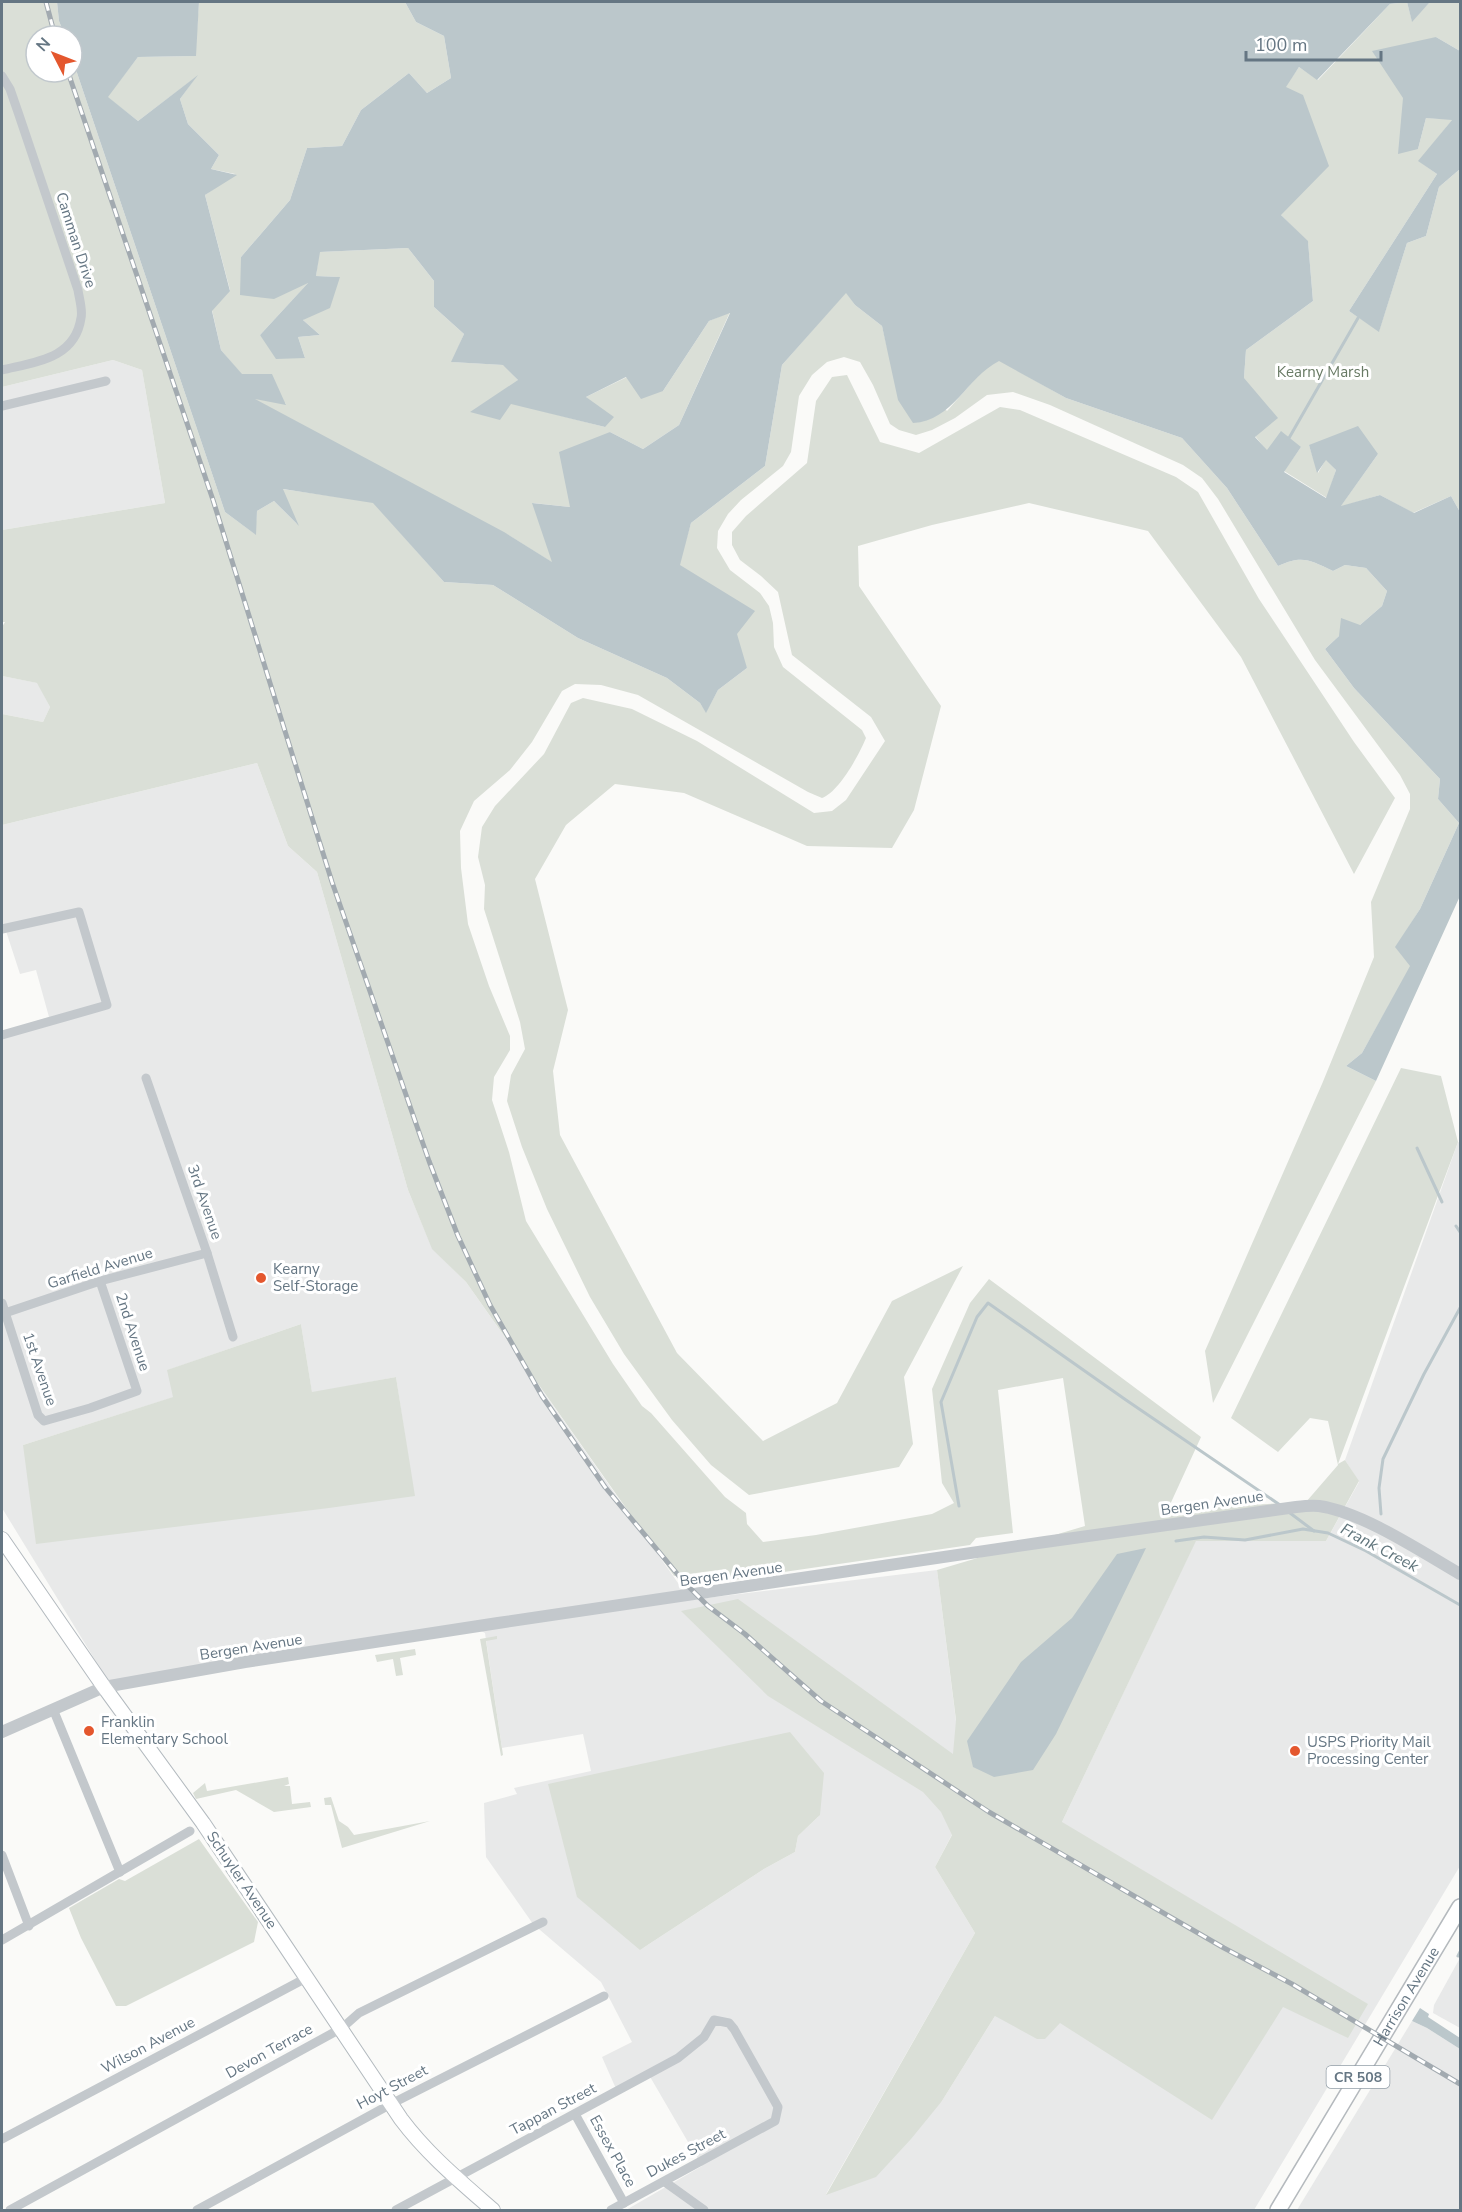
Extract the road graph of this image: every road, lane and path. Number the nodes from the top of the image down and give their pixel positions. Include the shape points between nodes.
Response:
1 (2, 76) edge
2 (2, 370) edge
3 (106, 381) dead end
4 (2, 406) edge
5 (2, 929) edge
6 (2, 1035) edge
7 (146, 1078) dead end
8 (207, 1253) junction
9 (100, 1281) junction
10 (2, 1303) edge
11 (3, 1314) edge
12 (233, 1337) dead end
13 (137, 1391) joint
14 (2, 1539) edge
15 (1461, 1574) edge
16 (104, 1687) junction
17 (53, 1709) junction
18 (2, 1732) edge
19 (190, 1831) dead end
20 (2, 1856) edge
21 (120, 1872) junction
22 (1461, 1907) edge
23 (543, 1922) dead end
24 (29, 1926) junction
25 (2, 1940) edge
26 (308, 1977) junction
27 (604, 1996) dead end
28 (342, 2028) junction
29 (391, 2104) junction
30 (575, 2114) junction
31 (775, 2121) joint
32 (2, 2139) edge
33 (456, 2178) junction
34 (665, 2182) junction
35 (624, 2203) junction
36 (10, 2211) edge
37 (197, 2211) edge
38 (396, 2211) edge
39 (493, 2211) edge
40 (611, 2211) edge
41 (704, 2211) edge
42 (1278, 2211) edge

1 - 2 street, Camman Drive via 38,169 78,290 82,316 75,338 60,354
3 - 4 street
5 - 6 street via 79,912 107,1005
7 - 8 street, 3rd Avenue
8 - 9 street, Garfield Avenue
8 - 12 street, 3rd Avenue
9 - 11 street, Garfield Avenue
9 - 13 street, 2nd Avenue
10 - 11 street, 1st Avenue
11 - 13 street, 1st Avenue via 38,1415 45,1421
14 - 16 main road, Schuyler Avenue
15 - 16 street, Bergen Avenue via 1349,1515 1317,1506 1296,1507 498,1623
16 - 17 street, Bergen Avenue
16 - 26 main road, Schuyler Avenue
17 - 18 street, Bergen Avenue
17 - 21 street
19 - 21 street
20 - 24 street
21 - 24 street
22 - 42 main road, Harrison Avenue / CR 508
23 - 28 street, Devon Terrace via 359,2013
24 - 25 street
26 - 28 main road, Schuyler Avenue
26 - 32 street, Wilson Avenue
27 - 29 street, Hoyt Street
28 - 29 main road, Schuyler Avenue
28 - 36 street, Devon Terrace
29 - 33 main road, Schuyler Avenue via 415,2138
29 - 37 street, Hoyt Street
30 - 31 street, Tappan Street via 678,2058 704,2037 714,2020 729,2023 734,2029 778,2107
30 - 33 street, Tappan Street
30 - 35 street, Essex Place
31 - 34 street, Dukes Street
33 - 38 street, Tappan Street
33 - 39 main road, Schuyler Avenue
34 - 35 street, Dukes Street
34 - 41 street
35 - 40 street, Dukes Street

